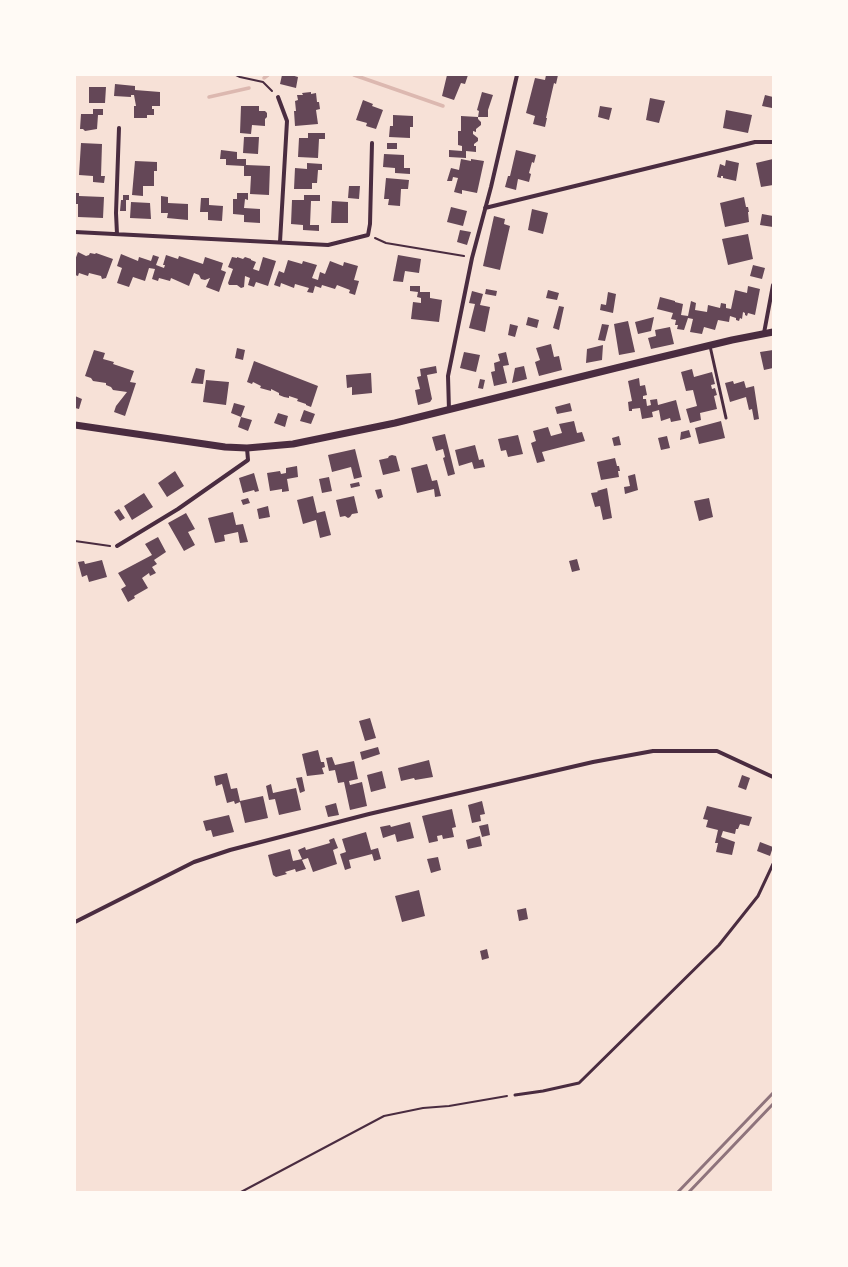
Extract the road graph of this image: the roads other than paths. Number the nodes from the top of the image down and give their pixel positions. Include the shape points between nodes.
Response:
1 (517, 75) edge
2 (278, 97) road end
3 (119, 128) dead end
4 (773, 142) edge
5 (372, 143) dead end
6 (486, 208) junction
7 (75, 232) edge
8 (117, 234) junction
9 (280, 242) junction
10 (773, 285) edge
11 (773, 332) edge
12 (764, 333) junction
13 (710, 345) junction
14 (449, 410) junction
15 (726, 418) dead end
16 (75, 425) edge
17 (247, 448) junction
18 (117, 546) road end
19 (773, 777) edge
20 (773, 864) edge
21 (75, 922) edge
22 (515, 1095) road end

1 - 6 street
2 - 9 street via 287,121
3 - 8 street
4 - 6 street via 754,142
5 - 9 street via 368,235 328,245
6 - 14 street via 472,258 448,376
7 - 8 street
8 - 9 street
10 - 12 street
11 - 12 street
12 - 13 street
13 - 14 street
13 - 15 lane
14 - 17 street via 395,424 293,444
16 - 17 street
17 - 18 street via 248,460 178,510
19 - 21 street via 717,751 653,752 593,762 230,850 194,862
20 - 22 lane via 758,896 720,946 579,1083

